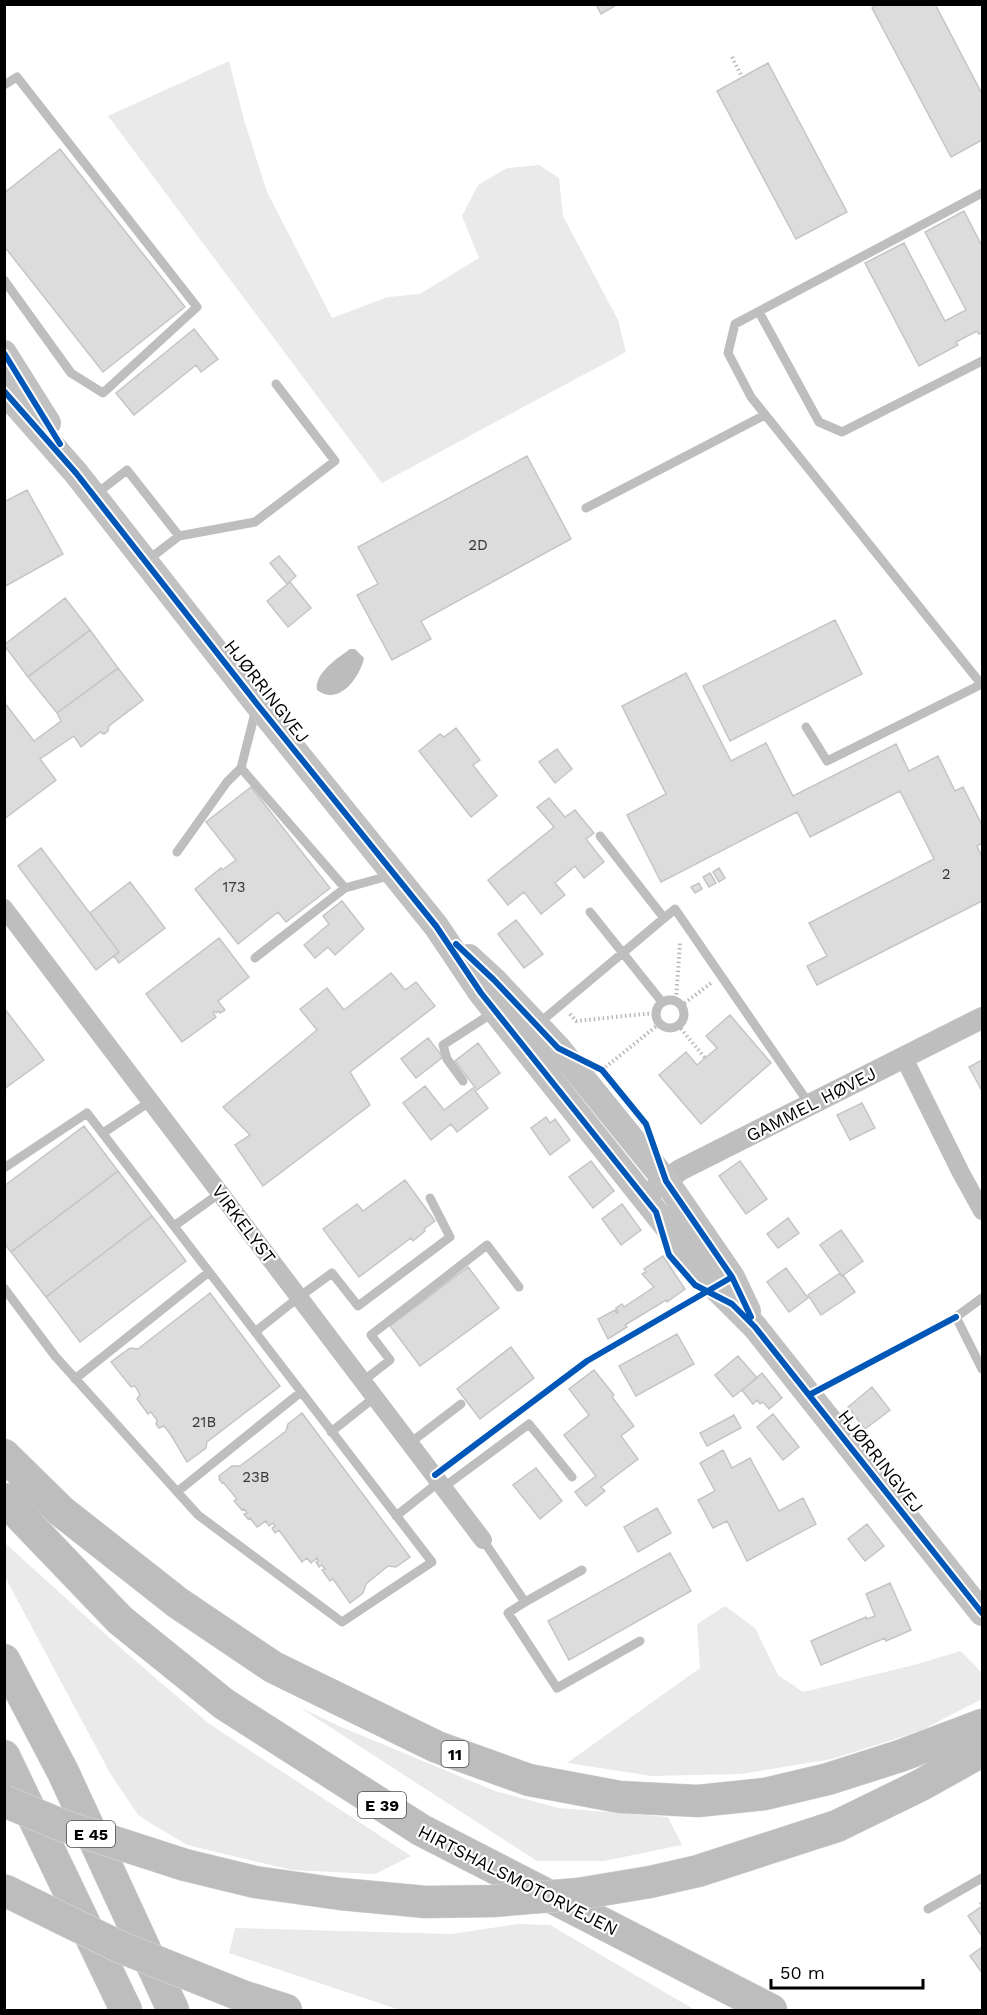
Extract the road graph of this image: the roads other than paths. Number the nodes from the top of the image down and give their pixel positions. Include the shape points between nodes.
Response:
1 (4, 85) edge
2 (982, 193) edge
3 (4, 280) edge
4 (759, 312) junction
5 (4, 353) edge
6 (982, 361) edge
7 (276, 384) dead end
8 (4, 391) edge
9 (765, 415) junction
10 (76, 473) junction
11 (94, 495) junction
12 (586, 508) dead end
13 (179, 536) junction
14 (146, 561) junction
15 (982, 685) edge
16 (257, 704) junction
17 (806, 727) dead end
18 (241, 768) junction
19 (600, 836) dead end
20 (177, 852) dead end
21 (394, 874) junction
22 (345, 888) junction
23 (4, 908) edge
24 (590, 912) dead end
25 (664, 918) junction
26 (436, 926) junction
27 (623, 953) junction
28 (255, 958) dead end
29 (662, 1002) junction
30 (496, 1011) junction
31 (982, 1018) edge
32 (537, 1025) junction
33 (904, 1058) junction
34 (463, 1081) dead end
35 (151, 1101) junction
36 (810, 1105) junction
37 (103, 1133) junction
38 (4, 1168) edge
39 (666, 1181) junction
40 (220, 1193) junction
41 (644, 1197) junction
42 (430, 1198) dead end
43 (982, 1211) edge
44 (174, 1226) junction
45 (209, 1272) junction
46 (519, 1287) dead end
47 (4, 1288) edge
48 (299, 1297) junction
49 (982, 1298) edge
50 (755, 1327) junction
51 (255, 1332) junction
52 (982, 1369) edge
53 (75, 1379) junction
54 (363, 1381) junction
55 (301, 1392) junction
56 (375, 1397) junction
57 (462, 1404) dead end
58 (331, 1432) junction
59 (410, 1443) junction
60 (4, 1455) edge
61 (572, 1478) dead end
62 (441, 1485) junction
63 (177, 1492) junction
64 (4, 1499) edge
65 (396, 1516) junction
66 (483, 1540) joint
67 (582, 1570) dead end
68 (525, 1602) junction
69 (982, 1613) edge
70 (640, 1641) dead end
71 (4, 1660) edge
72 (982, 1725) edge
73 (982, 1751) edge
74 (4, 1756) edge
75 (4, 1801) edge
76 (982, 1878) edge
77 (4, 1890) edge
78 (928, 1909) dead end
79 (126, 2010) edge
80 (173, 2010) edge
81 (286, 2010) edge
82 (771, 2010) edge

1 - 3 lane via 17,77 196,307 103,393 71,373
2 - 4 lane
4 - 6 lane via 819,422 842,432
4 - 9 lane via 735,324 728,353
5 - 10 main road, HJØRRINGVEJ
7 - 13 lane via 335,461 255,522
8 - 10 main road, HJØRRINGVEJ
9 - 12 lane
9 - 15 lane
10 - 11 main road, HJØRRINGVEJ
11 - 13 lane via 127,470
11 - 14 main road, HJØRRINGVEJ
13 - 14 lane
14 - 16 main road, HJØRRINGVEJ
15 - 17 lane via 826,761
16 - 18 lane
16 - 21 main road, HJØRRINGVEJ
18 - 20 lane
18 - 22 lane
19 - 25 lane
21 - 22 lane
21 - 26 main road, HJØRRINGVEJ
22 - 28 lane
23 - 35 street, VIRKELYST
24 - 27 lane
25 - 27 lane
25 - 36 lane via 675,909
26 - 30 main road, HJØRRINGVEJ
26 - 32 main road, HJØRRINGVEJ
27 - 29 lane
27 - 32 lane
29 - 29 lane via 655,1013 659,1024 678,1026 683,1018 679,1004
30 - 34 lane via 443,1046
30 - 41 main road, HJØRRINGVEJ
31 - 33 street, GAMMEL HØVEJ
32 - 39 main road, HJØRRINGVEJ
33 - 36 street, GAMMEL HØVEJ
33 - 43 street
35 - 37 lane
35 - 40 street, VIRKELYST
36 - 39 street, GAMMEL HØVEJ via 680,1170
37 - 38 lane via 87,1113
37 - 44 lane
39 - 41 street, GAMMEL HØVEJ
39 - 50 main road, HJØRRINGVEJ via 732,1277
40 - 44 lane
40 - 48 street, VIRKELYST
41 - 50 main road, HJØRRINGVEJ
42 - 48 lane via 450,1238 358,1306 332,1273
44 - 45 lane
45 - 51 lane
45 - 53 lane
46 - 54 lane via 487,1245 371,1335 390,1360
47 - 53 lane
48 - 51 lane
48 - 54 street, VIRKELYST
49 - 52 lane via 956,1317
50 - 69 main road, HJØRRINGVEJ
51 - 55 lane
53 - 63 lane
54 - 56 street, VIRKELYST
55 - 58 lane
55 - 63 lane
56 - 58 lane
56 - 59 street, VIRKELYST
57 - 59 lane
58 - 65 lane
59 - 62 street, VIRKELYST
60 - 72 highway, 11 via 61,1511 178,1604 273,1667 436,1747 529,1780 620,1797 698,1802 765,1794 828,1779
61 - 62 lane via 529,1424
62 - 65 lane
62 - 66 street, VIRKELYST
63 - 65 lane via 198,1515 342,1622 432,1563
64 - 82 highway, HIRTSHALSMOTORVEJEN / E 39 via 120,1620 224,1704 421,1830
66 - 68 lane
67 - 68 lane
68 - 70 lane via 508,1613 557,1689
71 - 80 highway, E 45 via 63,1772
73 - 75 highway, bridge via 837,1826 698,1871 578,1894 493,1901 426,1902 255,1882 185,1865 61,1825
74 - 79 highway, E 45
76 - 78 lane
77 - 81 highway, bridge via 120,1947

